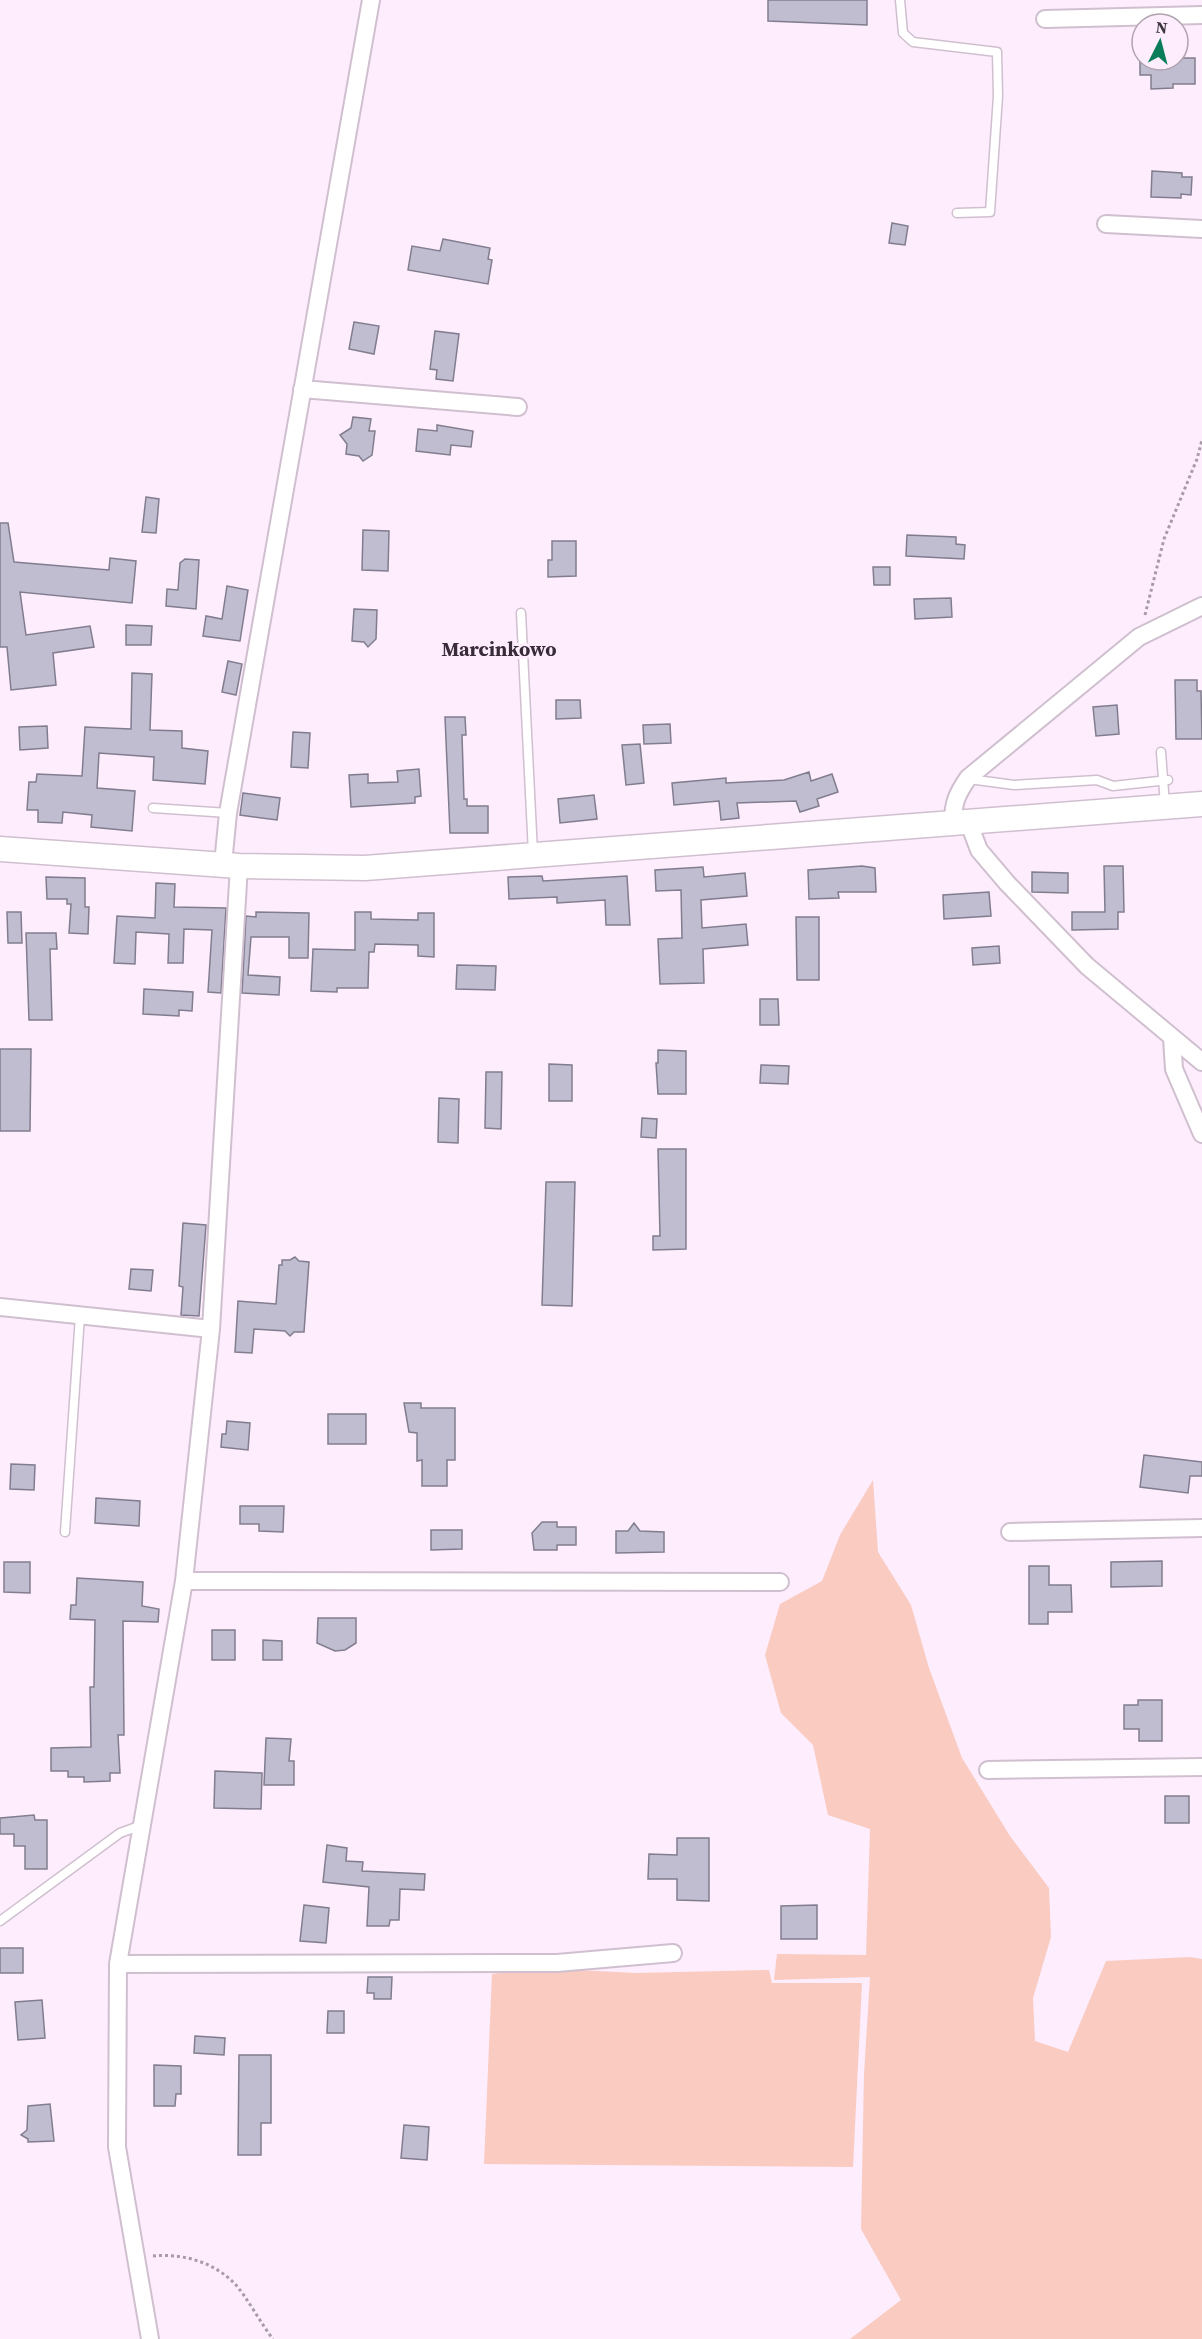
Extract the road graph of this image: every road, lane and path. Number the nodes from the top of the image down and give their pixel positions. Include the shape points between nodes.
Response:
1 (371, 0) edge
2 (900, 0) edge
3 (1202, 15) edge
4 (1045, 19) dead end
5 (957, 213) dead end
6 (1106, 224) dead end
7 (1202, 229) edge
8 (302, 389) junction
9 (518, 407) dead end
10 (1202, 440) edge
11 (1202, 606) edge
12 (521, 614) dead end
13 (1139, 637) junction
14 (1161, 752) dead end
15 (968, 778) junction
16 (1166, 780) junction
17 (1202, 804) edge
18 (1165, 807) junction
19 (153, 808) dead end
20 (228, 813) junction
21 (961, 822) junction
22 (0, 849) edge
23 (533, 856) junction
24 (231, 865) junction
25 (1172, 1038) junction
26 (1202, 1062) edge
27 (1202, 1134) edge
28 (0, 1307) edge
29 (80, 1316) junction
30 (211, 1329) junction
31 (1202, 1528) edge
32 (65, 1532) dead end
33 (1010, 1532) dead end
34 (184, 1581) junction
35 (780, 1582) dead end
36 (1202, 1767) edge
37 (988, 1770) dead end
38 (142, 1825) junction
39 (0, 1921) edge
40 (673, 1953) dead end
41 (118, 1964) junction
42 (136, 2258) junction
43 (150, 2339) edge
44 (273, 2339) edge

1 - 8 street
2 - 5 lane via 903,33 913,42 997,52 990,212
3 - 4 street
6 - 7 street
8 - 9 street
8 - 20 street
10 - 13 path via 1164,539
11 - 13 street
12 - 23 lane
13 - 15 street
14 - 16 lane
15 - 16 lane via 1014,785 1097,780 1113,786
15 - 21 street via 953,807
16 - 18 lane
17 - 18 street
18 - 21 street
19 - 20 lane
20 - 24 street
21 - 23 street
21 - 25 street via 1007,883 1087,966
22 - 24 street
23 - 24 street via 365,868
24 - 30 street
25 - 26 street
25 - 27 street via 1174,1069
28 - 29 street
29 - 30 street
29 - 32 lane
30 - 34 street
31 - 33 street
34 - 35 street
34 - 38 street
36 - 37 street
38 - 39 lane via 120,1833
38 - 41 street
40 - 41 street via 557,1963
41 - 42 street via 117,2147
42 - 43 street
42 - 44 path via 175,2253 205,2264 235,2284

